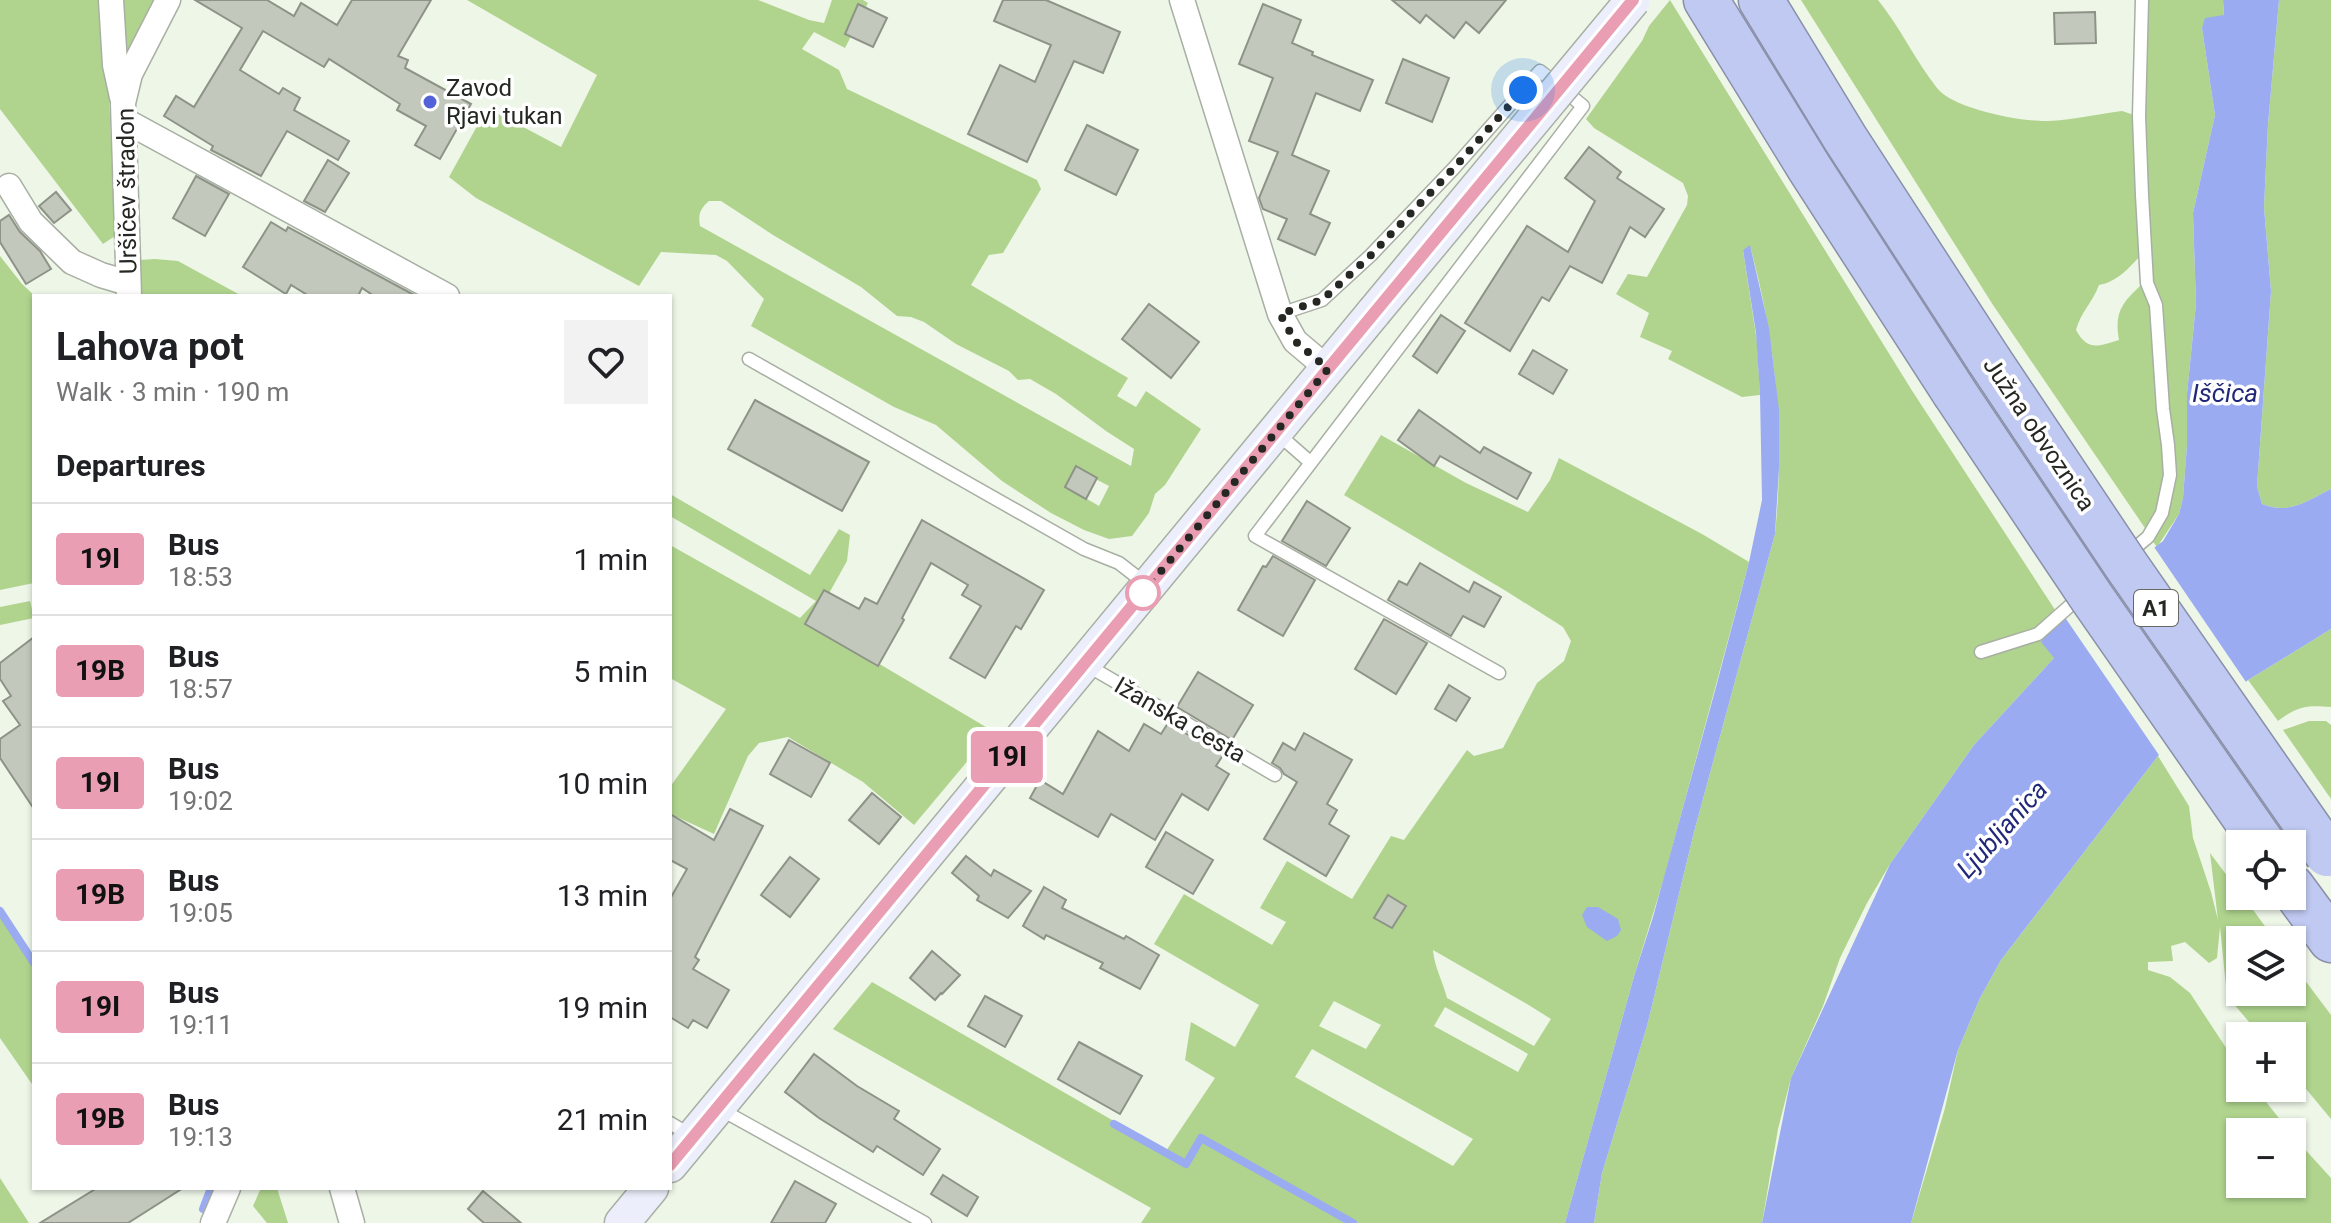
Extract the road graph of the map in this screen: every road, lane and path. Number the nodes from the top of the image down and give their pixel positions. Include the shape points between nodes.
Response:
1 (111, 0) edge
2 (168, 0) edge
3 (1182, 0) edge
4 (1633, 0) edge
5 (1706, 0) edge
6 (1761, 0) edge
7 (2142, 0) edge
8 (124, 112) junction
9 (9, 186) dead end
10 (129, 289) edge
11 (443, 294) edge
12 (1280, 314) junction
13 (749, 359) dead end
14 (1328, 369) junction
15 (1276, 432) junction
16 (1310, 462) junction
17 (2115, 566) dead end
18 (2093, 585) dead end
19 (1149, 586) junction
20 (1981, 652) dead end
21 (1085, 663) junction
22 (1499, 673) dead end
23 (1275, 775) dead end
24 (2253, 830) edge
25 (2329, 857) edge
26 (2306, 906) edge
27 (2331, 940) edge
28 (717, 1108) junction
29 (682, 1130) edge
30 (672, 1159) edge
31 (227, 1190) edge
32 (343, 1190) edge
33 (649, 1190) edge
34 (213, 1223) edge
35 (352, 1223) edge
36 (622, 1223) edge
37 (925, 1223) edge

1 - 8 street
2 - 8 street, Uršičev štradon via 130,74
3 - 12 street
4 - 14 main road, Ižanska cesta, bridge
5 - 24 highway, Južna obvoznica / A1, bridge via 1954,392
6 - 25 highway, Južna obvoznica / A1, bridge via 1989,360
7 - 17 lane via 2139,116 2147,283 2156,305 2170,475 2162,513 2148,537
8 - 10 street, Uršičev štradon
8 - 11 street
9 - 10 street via 31,222 72,262
12 - 14 street via 1295,341
12 - 16 lane via 1322,300 1342,282 1540,71 1583,106
13 - 19 lane via 1084,549 1119,563
14 - 15 main road, Ižanska cesta
15 - 16 lane
15 - 19 main road, Ižanska cesta
16 - 22 lane via 1255,536
18 - 20 lane via 2038,634
19 - 21 main road, Ižanska cesta
21 - 23 lane, Ižanska cesta
21 - 28 main road, Ižanska cesta
26 - 27 highway
28 - 29 main road, Ižanska cesta
28 - 37 lane
29 - 30 main road, Ižanska cesta
31 - 34 street
32 - 35 street
33 - 36 main road

